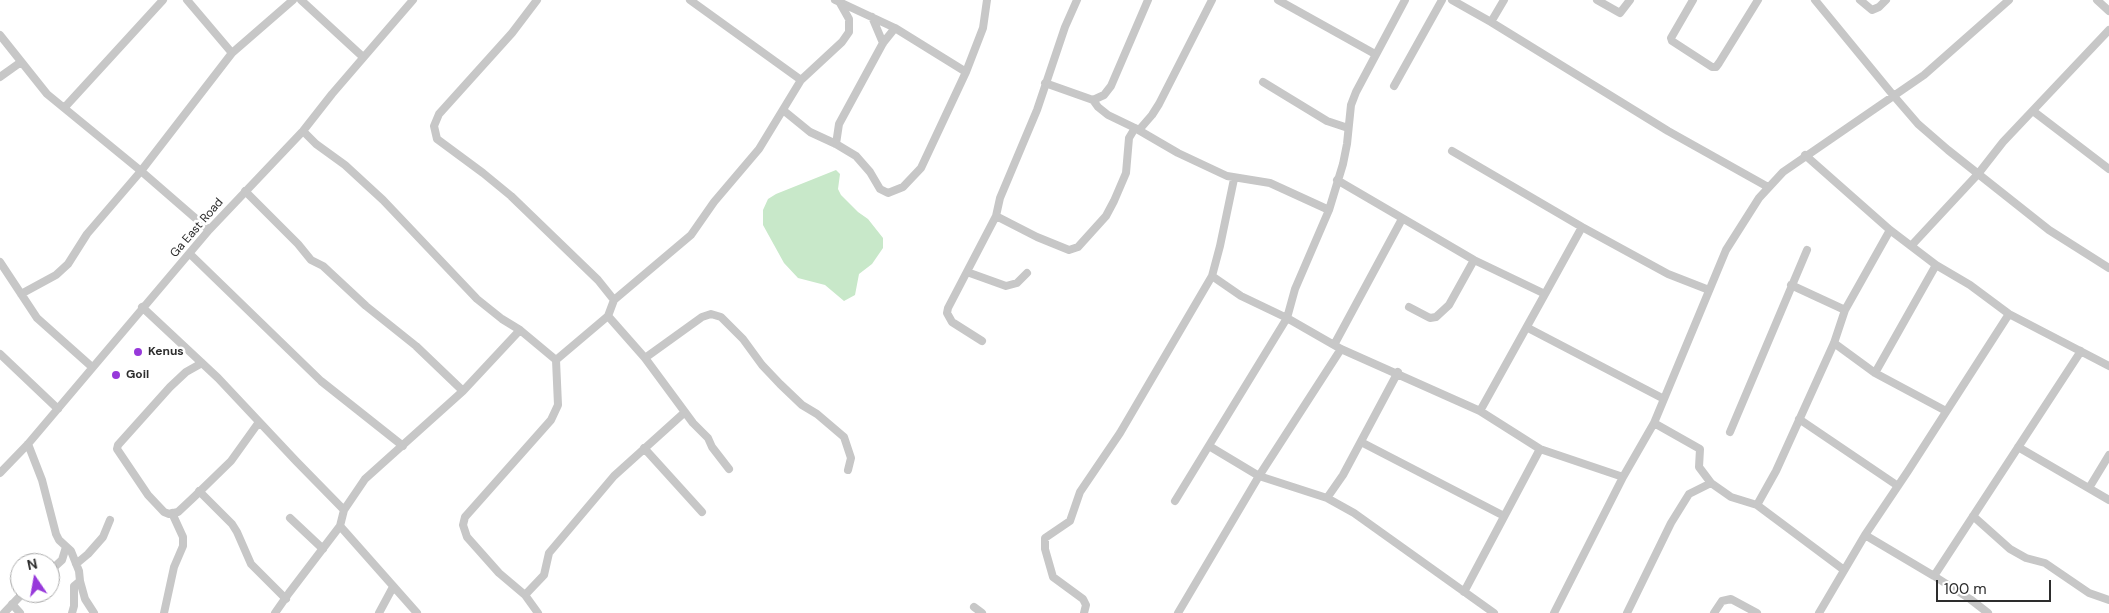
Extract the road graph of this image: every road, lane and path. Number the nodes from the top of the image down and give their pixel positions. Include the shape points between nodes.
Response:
1 (163, 0) edge
2 (187, 0) edge
3 (293, 0) edge
4 (301, 0) edge
5 (413, 0) edge
6 (537, 0) edge
7 (690, 0) edge
8 (987, 0) edge
9 (1077, 0) edge
10 (1148, 0) edge
11 (1212, 0) edge
12 (1278, 0) edge
13 (1405, 0) edge
14 (1442, 0) edge
15 (1452, 0) edge
16 (1504, 0) edge
17 (1597, 0) edge
18 (1630, 0) edge
19 (1693, 0) edge
20 (1758, 0) edge
21 (1815, 0) edge
22 (1860, 0) edge
23 (1886, 0) edge
24 (2009, 0) edge
25 (2097, 0) edge
26 (838, 2) edge
27 (2109, 11) edge
28 (872, 17) junction
29 (1491, 22) junction
30 (895, 28) junction
31 (2109, 30) edge
32 (0, 35) edge
33 (883, 43) junction
34 (232, 52) junction
35 (1376, 54) junction
36 (364, 57) junction
37 (21, 62) junction
38 (966, 72) junction
39 (0, 77) edge
40 (801, 80) junction
41 (1263, 82) dead end
42 (1045, 83) junction
43 (1394, 86) dead end
44 (1892, 96) junction
45 (1093, 100) junction
46 (65, 107) junction
47 (783, 110) junction
48 (2033, 111) junction
49 (1348, 128) junction
50 (1137, 129) junction
51 (303, 131) junction
52 (836, 144) junction
53 (1452, 150) dead end
54 (1805, 155) junction
55 (2109, 169) edge
56 (142, 171) junction
57 (1978, 174) junction
58 (1234, 179) junction
59 (1337, 180) junction
60 (1768, 187) junction
61 (244, 191) junction
62 (1329, 210) junction
63 (996, 216) junction
64 (1402, 219) junction
65 (1582, 227) junction
66 (209, 230) junction
67 (1890, 230) junction
68 (1911, 246) junction
69 (1807, 250) dead end
70 (190, 254) junction
71 (1474, 260) junction
72 (0, 262) edge
73 (1936, 265) junction
74 (2109, 268) edge
75 (967, 272) junction
76 (1026, 273) dead end
77 (1212, 276) junction
78 (1791, 285) junction
79 (1709, 290) junction
80 (22, 294) junction
81 (1545, 294) junction
82 (614, 300) junction
83 (142, 307) junction
84 (1409, 307) dead end
85 (1845, 310) junction
86 (2009, 314) junction
87 (608, 316) junction
88 (1286, 318) junction
89 (1528, 328) junction
90 (520, 330) junction
91 (982, 341) dead end
92 (1834, 343) junction
93 (1338, 347) junction
94 (2081, 351) junction
95 (0, 354) edge
96 (645, 358) junction
97 (556, 360) junction
98 (202, 364) junction
99 (92, 366) junction
100 (2109, 366) edge
101 (1398, 372) junction
102 (1875, 373) junction
103 (463, 391) junction
104 (1664, 399) junction
105 (58, 409) junction
106 (1480, 411) junction
107 (1946, 411) junction
108 (685, 412) junction
109 (1799, 419) junction
110 (259, 422) junction
111 (1654, 423) junction
112 (1730, 432) dead end
113 (1361, 442) junction
114 (28, 444) junction
115 (403, 446) junction
116 (1209, 446) junction
117 (2018, 447) junction
118 (644, 448) junction
119 (1540, 450) junction
120 (2109, 455) edge
121 (2, 467) edge
122 (729, 469) dead end
123 (848, 470) dead end
124 (1259, 476) junction
125 (1623, 477) junction
126 (1710, 483) junction
127 (1898, 486) junction
128 (2089, 488) junction
129 (199, 491) junction
130 (1327, 498) junction
131 (2109, 500) edge
132 (1175, 501) dead end
133 (1758, 505) junction
134 (344, 510) junction
135 (702, 512) dead end
136 (172, 514) junction
137 (1504, 516) junction
138 (1973, 516) junction
139 (290, 518) dead end
140 (110, 520) dead end
141 (340, 526) junction
142 (1865, 535) junction
143 (66, 547) junction
144 (323, 549) junction
145 (60, 562) edge
146 (76, 564) junction
147 (1844, 570) junction
148 (1934, 576) junction
149 (80, 582) junction
150 (393, 588) junction
151 (1464, 592) junction
152 (525, 594) junction
153 (286, 599) junction
154 (2109, 600) edge
155 (12, 604) joint
156 (974, 607) dead end
157 (4, 613) edge
158 (20, 613) edge
159 (72, 613) edge
160 (94, 613) edge
161 (164, 613) edge
162 (275, 613) edge
163 (379, 613) edge
164 (417, 613) edge
165 (538, 613) edge
166 (982, 613) edge
167 (1084, 613) edge
168 (1178, 613) edge
169 (1494, 613) edge
170 (1554, 613) edge
171 (1627, 613) edge
172 (1714, 613) edge
173 (1757, 613) edge
174 (1818, 613) edge
175 (1988, 613) edge

1 - 46 street
2 - 34 street
3 - 34 street
4 - 36 street
5 - 36 street, Ga East Road
6 - 82 street via 512,34 440,114 434,126 438,139 511,196 598,280
7 - 40 street
8 - 38 street via 983,28
9 - 42 street
10 - 45 street via 1111,86 1104,95
11 - 50 street via 1159,104 1152,116
12 - 35 street
13 - 35 street
14 - 43 street
15 - 29 street
16 - 29 street
17 - 18 street via 1620,13
19 - 20 street via 1671,38 1672,42 1716,67
21 - 44 street
22 - 23 street via 1872,10
24 - 44 street via 1924,75
25 - 27 street
26 - 28 street
26 - 40 street via 849,19 849,32
28 - 30 street
28 - 33 street
29 - 60 street via 1668,131
30 - 33 street
30 - 38 street
31 - 48 street
32 - 37 street
33 - 52 street via 839,124
34 - 56 street
35 - 49 street via 1351,105
36 - 51 street, Ga East Road
37 - 39 street
37 - 46 street via 47,94
38 - 52 street via 921,168 903,186 888,193 880,189 865,165
40 - 47 street
41 - 49 street via 1327,121
42 - 45 street
42 - 63 street
44 - 54 street
44 - 57 street via 1918,124
45 - 50 street via 1108,115
46 - 56 street
47 - 52 street via 810,132
47 - 82 street via 759,150 714,202 691,235
48 - 55 street
48 - 57 street
49 - 59 street
50 - 58 street via 1178,153
50 - 63 street via 1129,138 1126,173 1114,201 1106,216 1078,247 1069,250
51 - 61 street, Ga East Road
51 - 90 street via 383,200 477,299
53 - 65 street
54 - 60 street
54 - 67 street
56 - 66 street
56 - 80 street via 87,234 68,264 56,275
57 - 68 street
57 - 74 street via 2050,230
58 - 62 street via 1270,183
58 - 77 street
59 - 62 street
59 - 64 street
60 - 79 street via 1726,250
61 - 66 street, Ga East Road
61 - 103 street via 311,260 408,340
62 - 88 street
63 - 75 street
64 - 71 street
64 - 93 street
65 - 79 street via 1668,274
65 - 81 street
66 - 70 street, Ga East Road
67 - 68 street
67 - 85 street
68 - 73 street
69 - 78 street
70 - 83 street, Ga East Road
70 - 115 street via 321,381
71 - 81 street
71 - 84 street via 1449,305 1436,317 1430,318
72 - 80 street
73 - 86 street
73 - 102 street
75 - 76 street via 1006,286 1017,283
75 - 91 street via 948,313 952,322
77 - 88 street via 1241,296
77 - 167 street via 1120,433 1080,492 1070,521 1045,538 1053,577 1084,599
78 - 85 street
78 - 112 street
79 - 104 street
80 - 99 street via 37,318
81 - 89 street
82 - 87 street
83 - 98 street
83 - 99 street, Ga East Road
85 - 92 street
86 - 94 street
86 - 107 street
87 - 96 street
87 - 97 street
88 - 93 street
88 - 116 street
89 - 104 street
89 - 106 street
90 - 97 street
90 - 103 street
92 - 102 street
92 - 109 street
93 - 101 street
93 - 124 street
94 - 100 street
94 - 117 street
95 - 105 street
96 - 108 street
96 - 123 street via 702,317 711,314 721,317 744,339 780,384 844,438 851,458
97 - 152 street via 558,405 551,420 465,517 462,525 467,537 499,573
98 - 110 street
98 - 136 street via 186,372 170,387 117,449 148,495 164,512
99 - 105 street, Ga East Road
101 - 106 street
101 - 113 street
102 - 107 street
103 - 115 street
104 - 111 street
105 - 114 street, Ga East Road
106 - 119 street
107 - 127 street
108 - 118 street
108 - 122 street
109 - 127 street
109 - 133 street
110 - 129 street via 231,461
110 - 134 street
111 - 125 street
111 - 126 street via 1700,449 1699,467
113 - 130 street
113 - 137 street
114 - 121 street, Ga East Road
114 - 143 street via 42,480 54,529
115 - 134 street via 365,479
116 - 124 street
116 - 132 street
117 - 128 street
117 - 138 street
118 - 135 street
118 - 152 street via 614,476 549,553 544,575
119 - 125 street
119 - 137 street
120 - 128 street
124 - 130 street
124 - 168 street
125 - 170 street
126 - 133 street via 1731,497
126 - 171 street via 1689,494 1671,523
127 - 142 street
128 - 131 street
129 - 136 street
129 - 153 street via 232,524 251,564
130 - 151 street via 1354,513
133 - 147 street
134 - 141 street
136 - 161 street via 183,537 183,546 174,567
137 - 151 street
138 - 148 street
138 - 154 street via 2010,549 2045,563 2089,594
139 - 144 street
140 - 146 street via 103,537
141 - 144 street
141 - 150 street
142 - 147 street
142 - 148 street
143 - 145 street
143 - 146 street
144 - 153 street
146 - 149 street
147 - 174 street
148 - 175 street
149 - 159 street via 74,586
149 - 160 street
150 - 163 street
150 - 164 street
151 - 169 street
152 - 165 street
153 - 162 street
155 - 157 street
155 - 158 street
156 - 166 street
172 - 173 street via 1722,601 1731,600

